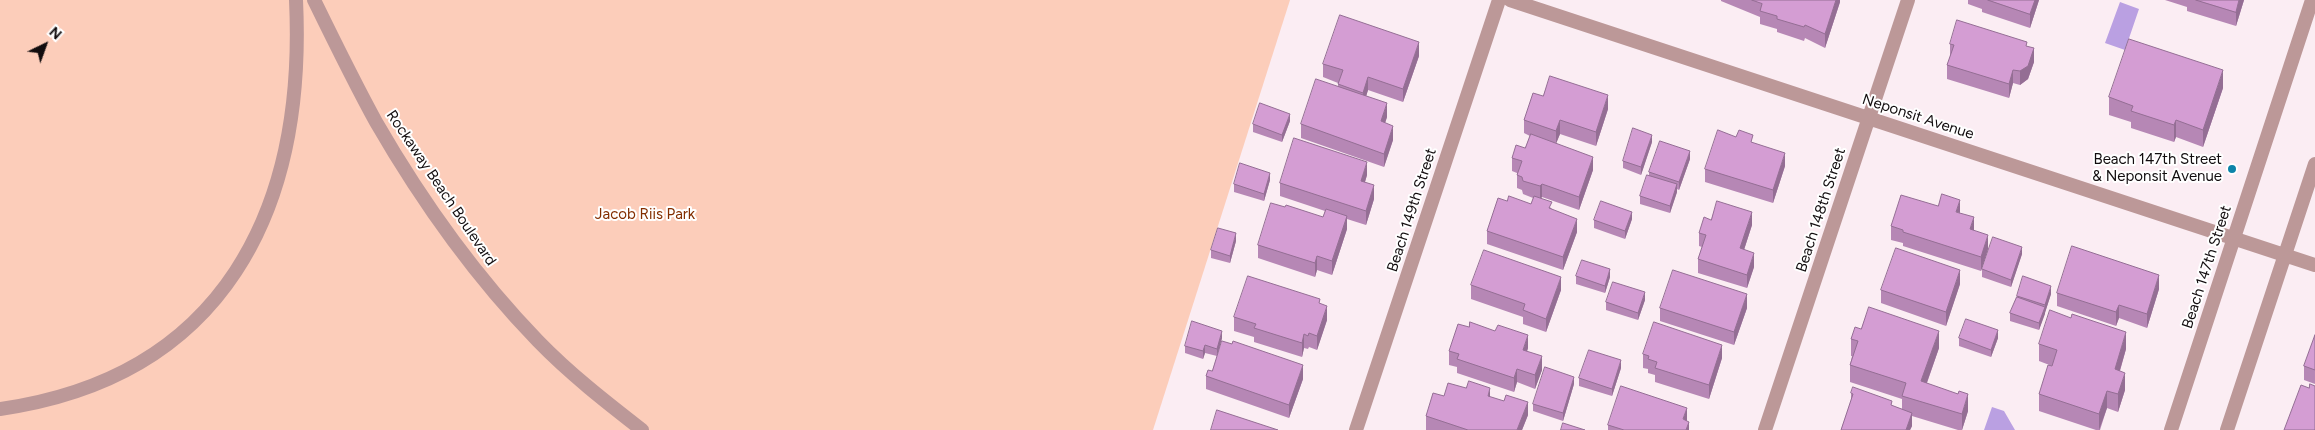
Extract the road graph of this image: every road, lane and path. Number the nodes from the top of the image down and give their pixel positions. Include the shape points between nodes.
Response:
1 (296, 0) edge
2 (314, 0) edge
3 (1499, 0) edge
4 (1510, 0) edge
5 (1908, 0) edge
6 (2312, 0) edge
7 (1869, 118) junction
8 (2315, 164) edge
9 (2233, 238) junction
10 (2284, 255) junction
11 (2315, 265) edge
12 (0, 409) edge
13 (642, 430) edge
14 (1356, 430) edge
15 (1765, 430) edge
16 (2171, 430) edge
17 (2227, 430) edge

1 - 12 street via 295,84 286,147 270,206 237,272 190,324 132,365 100,382 55,398
2 - 13 street, Rockaway Beach Boulevard via 395,154 472,264 539,342
3 - 14 street, Beach 149th Street
4 - 7 street, Neponsit Avenue
5 - 7 street, Beach 148th Street
6 - 9 street, Beach 147th Street
7 - 9 street, Neponsit Avenue
7 - 15 street, Beach 148th Street
8 - 10 street
9 - 10 street, Neponsit Avenue
9 - 16 street, Beach 147th Street
10 - 11 street, Neponsit Avenue
10 - 17 street

